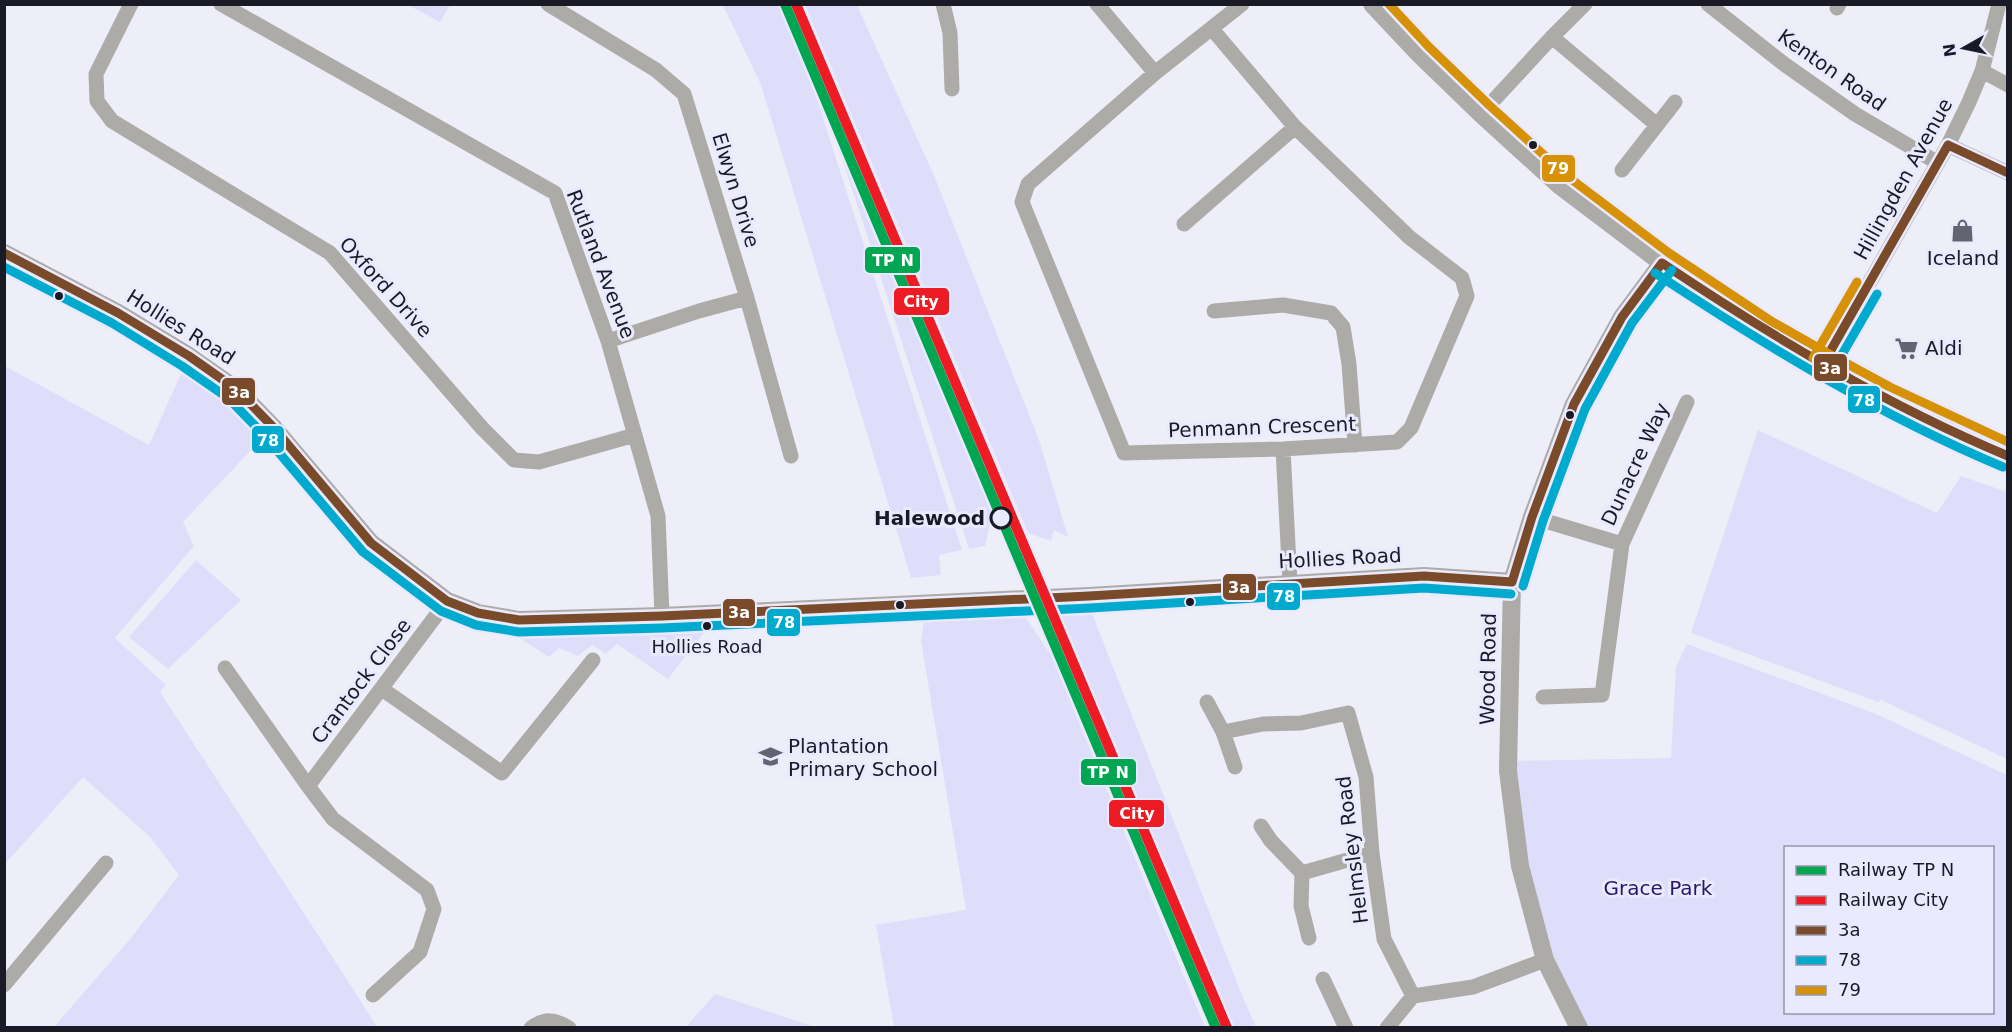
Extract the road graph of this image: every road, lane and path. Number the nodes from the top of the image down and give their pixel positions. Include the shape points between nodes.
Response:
1 (131, 4) edge
2 (222, 4) edge
3 (548, 4) edge
4 (943, 4) edge
5 (1097, 4) edge
6 (1242, 4) edge
7 (1372, 4) edge
8 (1586, 4) edge
9 (1707, 4) edge
10 (1999, 4) edge
11 (1212, 29) junction
12 (1552, 37) junction
13 (1982, 71) junction
14 (1155, 73) junction
15 (2007, 85) edge
16 (952, 88) dead end
17 (1675, 102) dead end
18 (1481, 114) junction
19 (1657, 125) junction
20 (1295, 127) junction
21 (1948, 145) junction
22 (1938, 163) junction
23 (1622, 170) dead end
24 (2007, 173) edge
25 (1184, 224) dead end
26 (4, 253) edge
27 (1662, 262) junction
28 (747, 298) junction
29 (1214, 311) dead end
30 (609, 341) junction
31 (1823, 364) junction
32 (1687, 402) dead end
33 (635, 435) junction
34 (1355, 445) junction
35 (1283, 449) junction
36 (791, 456) dead end
37 (2007, 456) edge
38 (1532, 518) junction
39 (1622, 544) junction
40 (1512, 582) junction
41 (1290, 583) junction
42 (447, 601) junction
43 (662, 616) junction
44 (593, 660) dead end
45 (225, 668) dead end
46 (382, 689) junction
47 (1543, 697) dead end
48 (1207, 702) dead end
49 (1224, 732) junction
50 (1235, 767) dead end
51 (308, 786) junction
52 (1261, 826) dead end
53 (1372, 853) junction
54 (106, 863) dead end
55 (1302, 873) junction
56 (1309, 938) dead end
57 (1545, 960) junction
58 (1323, 979) dead end
59 (4, 985) edge
60 (373, 995) dead end
61 (1413, 996) junction
62 (531, 1028) edge
63 (569, 1028) edge
64 (1346, 1028) edge
65 (1387, 1028) edge
66 (1580, 1028) edge

1 - 33 street, Oxford Drive via 96,74 97,101 112,121 330,253 514,460 539,462
2 - 30 street, Rutland Avenue via 555,193
3 - 28 street, Elwyn Drive via 656,70 684,94
4 - 16 street via 950,33
5 - 14 street
6 - 11 street, Penmann Crescent
7 - 18 street
8 - 12 street
9 - 22 street, Kenton Road via 1855,114
10 - 13 street, Hillingden Avenue
11 - 14 street, Penmann Crescent
11 - 20 street, Penmann Crescent
12 - 18 street
12 - 19 street
13 - 15 street
13 - 21 street, Hillingden Avenue
14 - 35 street, Penmann Crescent via 1028,183 1022,202 1124,453
17 - 19 street
18 - 27 street via 1559,184
19 - 23 street
20 - 25 street
20 - 34 street, Penmann Crescent via 1409,237 1462,278 1467,296 1411,428 1396,442
21 - 22 street, Hillingden Avenue
21 - 24 street
22 - 31 street, Hillingden Avenue
26 - 42 street, Hollies Road via 127,319 236,389 370,543
27 - 31 street via 1729,308
27 - 38 street, Wood Road via 1622,317 1574,404
28 - 30 street
28 - 36 street, Elwyn Drive
29 - 34 street via 1283,305 1331,314 1343,327
30 - 33 street, Rutland Avenue
31 - 37 street
32 - 39 street, Dunacre Way
33 - 43 street, Rutland Avenue via 658,516
34 - 35 street, Penmann Crescent
35 - 41 street
38 - 39 street, Dunacre Way
38 - 40 street, Wood Road
39 - 47 street, Dunacre Way via 1602,695
40 - 41 street, Hollies Road via 1424,576
40 - 57 street, Wood Road via 1508,771 1520,866
41 - 43 street, Hollies Road
42 - 43 street, Hollies Road via 478,614 519,620
42 - 46 street, Crantock Close
44 - 46 street via 502,773
45 - 51 street, Crantock Close
46 - 51 street, Crantock Close
48 - 49 street
49 - 50 street
49 - 53 street, Helmsley Road via 1348,713 1366,777
51 - 60 street, Crantock Close via 333,819 427,890 434,909 420,952
52 - 55 street
53 - 55 street
53 - 61 street, Helmsley Road via 1384,939
54 - 59 street
55 - 56 street via 1301,906
57 - 61 street via 1473,987
57 - 66 street, Wood Road
58 - 64 street
61 - 65 street
62 - 63 street via 548,1020

